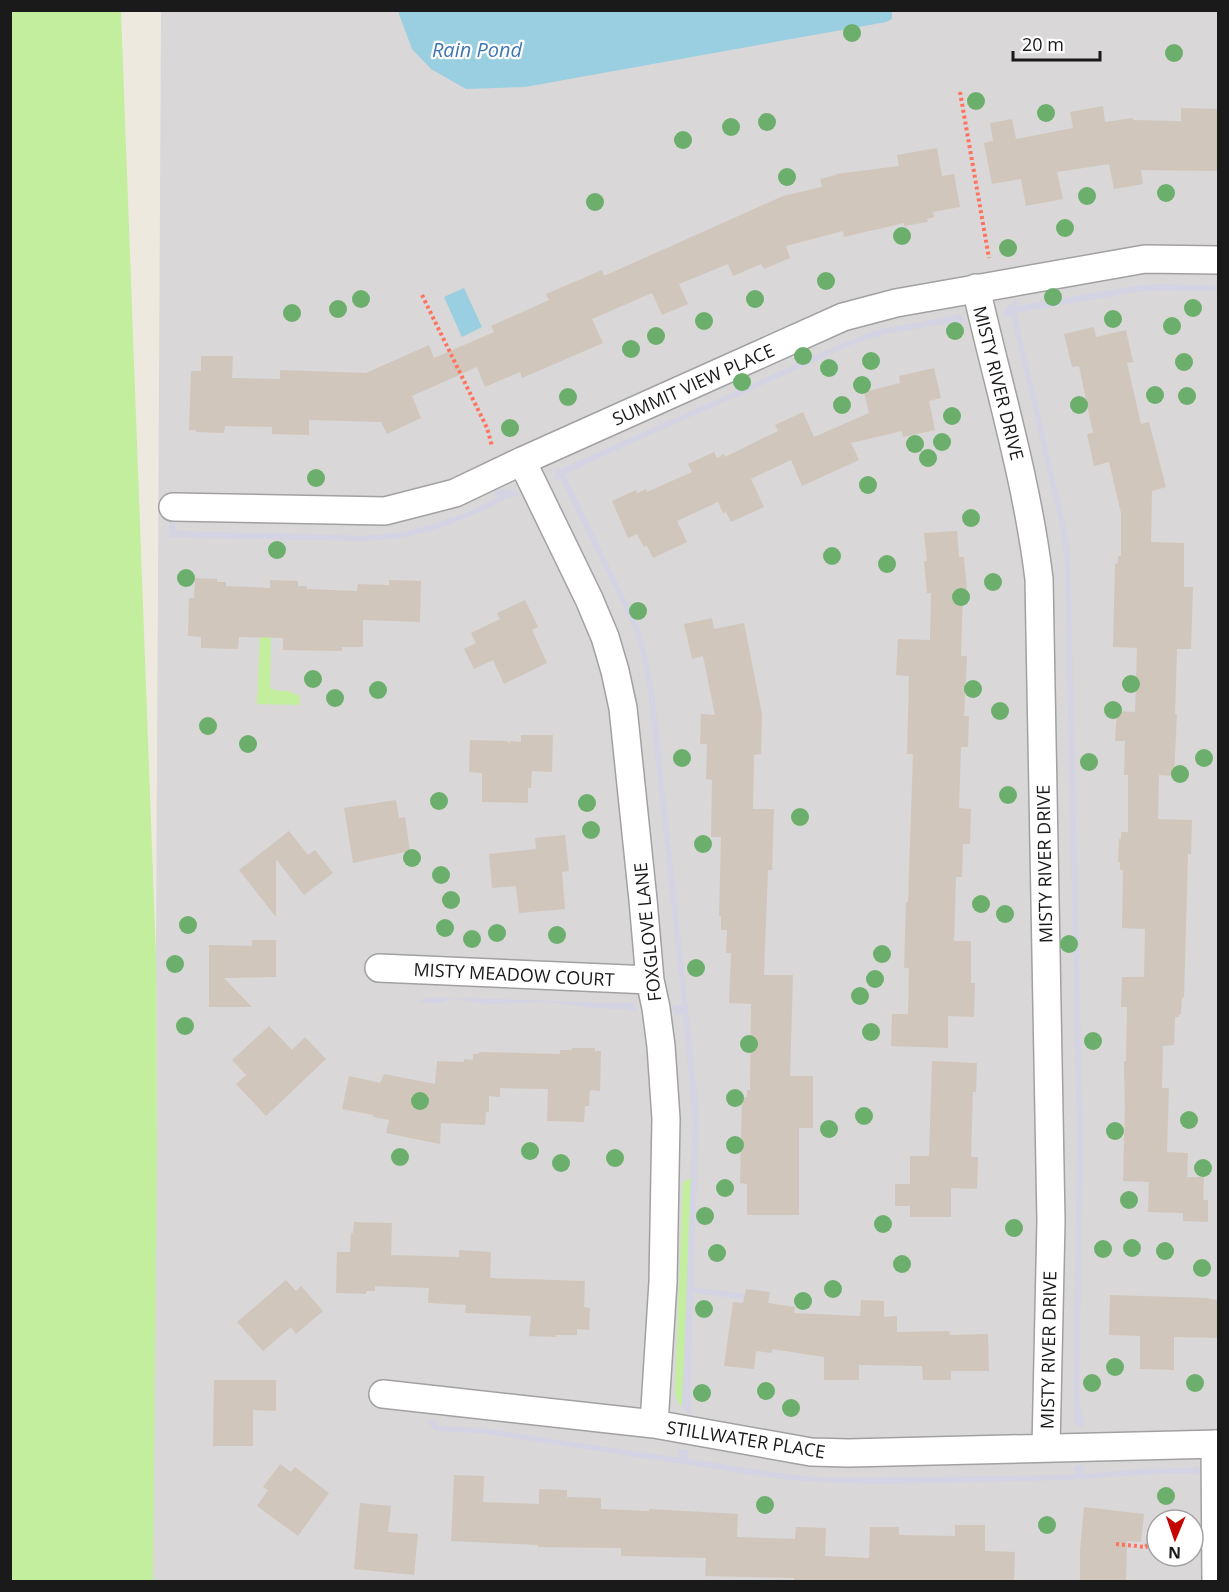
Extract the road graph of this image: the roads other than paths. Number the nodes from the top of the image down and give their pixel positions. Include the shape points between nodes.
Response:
1 (1218, 260) edge
2 (984, 278) junction
3 (522, 460) junction
4 (173, 507) dead end
5 (379, 969) dead end
6 (650, 980) junction
7 (383, 1394) dead end
8 (654, 1424) junction
9 (1217, 1444) edge
10 (1046, 1448) junction
11 (1216, 1581) edge

1 - 2 street, SUMMIT VIEW PLACE via 1145,259
2 - 3 street, SUMMIT VIEW PLACE via 843,317
2 - 10 street, MISTY RIVER DRIVE via 1039,579 1050,1221
3 - 4 street, SUMMIT VIEW PLACE via 455,493 385,511
3 - 6 street, FOXGLOVE LANE via 589,599 615,671 628,753
5 - 6 street, MISTY MEADOW COURT
6 - 8 street, FOXGLOVE LANE via 661,1046 666,1119 663,1282
7 - 8 street, STILLWATER PLACE
8 - 10 street, STILLWATER PLACE via 849,1454
9 - 10 street, STILLWATER PLACE
9 - 11 street

